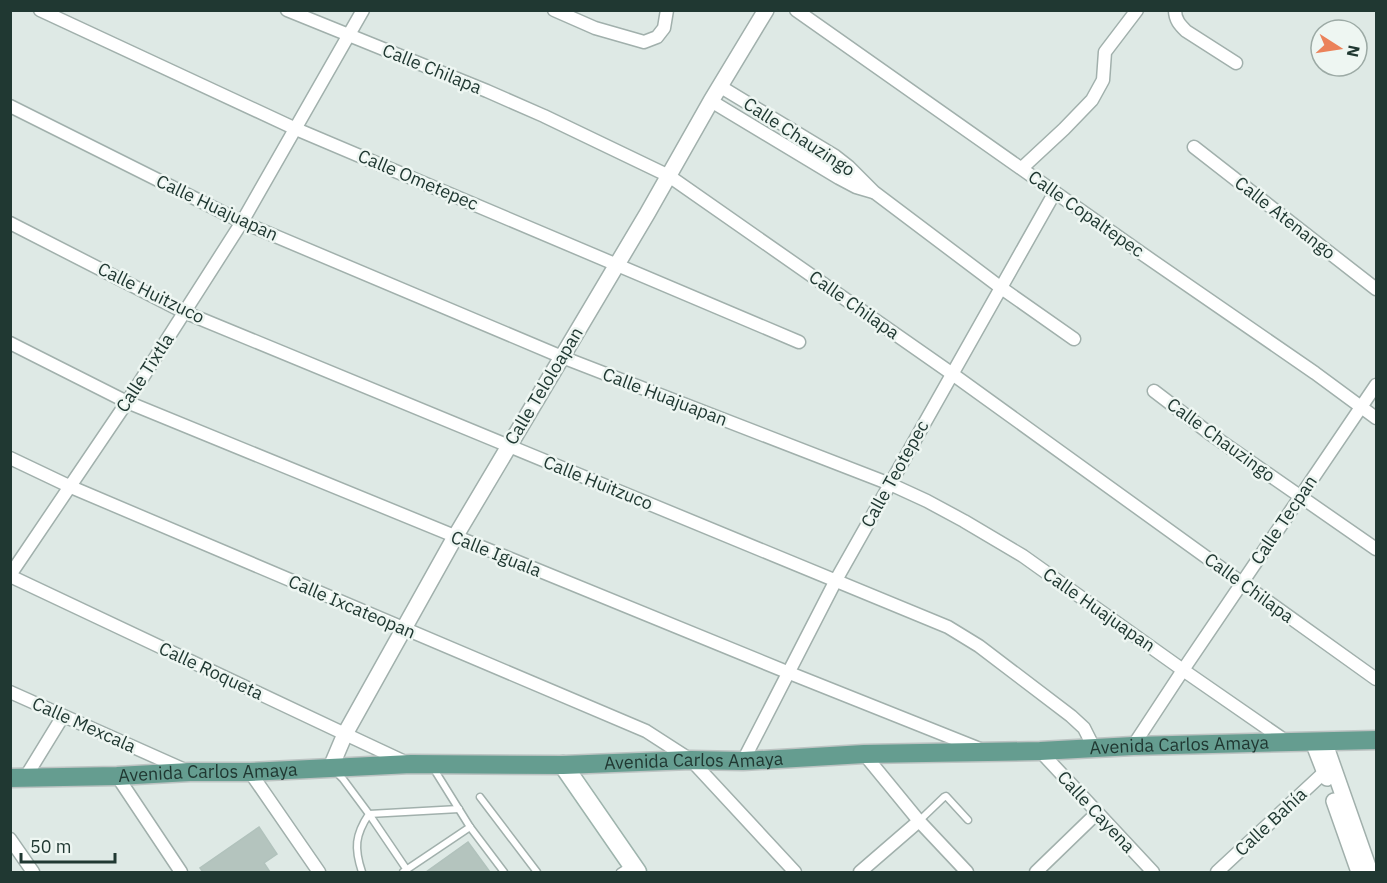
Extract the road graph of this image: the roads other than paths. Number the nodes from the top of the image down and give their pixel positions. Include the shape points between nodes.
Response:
1 (40, 10) edge
2 (287, 10) edge
3 (363, 10) edge
4 (554, 10) edge
5 (667, 10) edge
6 (766, 10) edge
7 (796, 10) edge
8 (1137, 10) edge
9 (1175, 10) edge
10 (348, 36) junction
11 (1236, 63) dead end
12 (721, 87) junction
13 (711, 101) junction
14 (10, 106) edge
15 (296, 129) junction
16 (1194, 147) dead end
17 (1022, 168) junction
18 (669, 176) junction
19 (874, 192) junction
20 (1054, 192) junction
21 (242, 222) junction
22 (10, 223) edge
23 (617, 264) junction
24 (1000, 287) junction
25 (1377, 289) edge
26 (184, 312) junction
27 (1074, 339) dead end
28 (799, 342) dead end
29 (10, 343) edge
30 (562, 357) junction
31 (951, 373) junction
32 (1377, 386) edge
33 (1154, 391) dead end
34 (127, 402) junction
35 (1361, 407) junction
36 (1377, 418) edge
37 (508, 446) junction
38 (10, 458) edge
39 (890, 484) junction
40 (71, 487) junction
41 (1300, 497) junction
42 (455, 537) junction
43 (1377, 549) edge
44 (10, 575) edge
45 (836, 580) junction
46 (1242, 583) junction
47 (403, 628) junction
48 (1183, 670) junction
49 (788, 672) junction
50 (1377, 679) edge
51 (10, 692) edge
52 (63, 716) junction
53 (345, 734) junction
54 (1377, 740) edge
55 (1318, 742) junction
56 (1288, 743) junction
57 (1133, 746) junction
58 (1094, 748) junction
59 (1040, 751) junction
60 (988, 752) junction
61 (864, 754) junction
62 (691, 760) junction
63 (743, 760) junction
64 (411, 764) junction
65 (431, 764) junction
66 (563, 765) junction
67 (331, 767) junction
68 (1328, 768) junction
69 (190, 772) junction
70 (250, 772) junction
71 (117, 776) junction
72 (18, 778) edge
73 (480, 797) dead end
74 (459, 809) junction
75 (1097, 813) junction
76 (369, 814) junction
77 (968, 820) dead end
78 (919, 821) junction
79 (470, 827) junction
80 (10, 839) edge
81 (630, 870) edge
82 (405, 871) edge
83 (318, 872) edge
84 (33, 873) edge
85 (181, 873) edge
86 (362, 873) edge
87 (504, 873) edge
88 (537, 873) edge
89 (795, 873) edge
90 (860, 873) edge
91 (967, 873) edge
92 (1036, 873) edge
93 (1152, 873) edge
94 (1217, 873) edge
95 (1359, 873) edge
96 (1370, 873) edge

1 - 15 street, Calle Ometepec
2 - 10 street, Calle Chilapa
3 - 10 street, Calle Tixtla
4 - 5 street via 594,28 644,42 657,37 664,28
6 - 12 street, Calle Teloloapan
7 - 17 street, Calle Copaltepec
8 - 17 street via 1105,52 1103,80 1092,100
9 - 11 street via 1186,31
10 - 15 street, Calle Tixtla
10 - 18 street, Calle Chilapa via 506,99
12 - 13 street, Calle Teloloapan
12 - 19 street, Calle Chauzingo via 835,156
13 - 18 street, Calle Teloloapan
13 - 19 street, Calle Chauzingo via 839,178
14 - 21 street, Calle Huajuapan
15 - 21 street, Calle Tixtla
15 - 23 street, Calle Ometepec
16 - 25 street, Calle Atenango
17 - 20 street, Calle Copaltepec
18 - 23 street, Calle Teloloapan
18 - 31 street, Calle Chilapa
19 - 24 street, Calle Chauzingo
20 - 24 street, Calle Teotepec
20 - 35 street, Calle Copaltepec
21 - 26 street, Calle Tixtla
21 - 30 street, Calle Huajuapan
22 - 26 street, Calle Huitzuco
23 - 28 street, Calle Ometepec
23 - 30 street, Calle Teloloapan
24 - 27 street, Calle Chauzingo
24 - 31 street, Calle Teotepec
26 - 34 street, Calle Tixtla
26 - 37 street, Calle Huitzuco
29 - 34 street, Calle Iguala
30 - 37 street, Calle Teloloapan
30 - 39 street, Calle Huajuapan
31 - 39 street, Calle Teotepec
31 - 46 street, Calle Chilapa
32 - 35 street, Calle Tecpan
33 - 41 street, Calle Chauzingo
34 - 40 street, Calle Tixtla
34 - 42 street, Calle Iguala
35 - 36 street, Calle Copaltepec
35 - 41 street, Calle Tecpan
37 - 42 street, Calle Teloloapan
37 - 45 street, Calle Huitzuco
38 - 40 street, Calle Ixcateopan
39 - 45 street, Calle Teotepec
39 - 48 street, Calle Huajuapan via 1023,556
40 - 44 street, Calle Tixtla
40 - 47 street, Calle Ixcateopan
41 - 43 street, Calle Chauzingo
41 - 46 street, Calle Tecpan
42 - 47 street, Calle Teloloapan
42 - 49 street, Calle Iguala
44 - 53 street, Calle Roqueta
45 - 49 street, Calle Teotepec
45 - 58 street, Calle Huitzuco via 948,627 979,646 1071,716 1084,728
46 - 48 street, Calle Tecpan
46 - 50 street, Calle Chilapa
47 - 53 street, Calle Teloloapan
47 - 62 street, Calle Ixcateopan via 646,731
48 - 56 street, Calle Huajuapan
48 - 57 street, Calle Tecpan
49 - 60 street, Calle Iguala
49 - 63 street, Calle Teotepec
51 - 52 street, Calle Mexcala
52 - 69 street, Calle Mexcala
52 - 72 street
53 - 64 street, Calle Roqueta
53 - 67 street, Calle Teloloapan
54 - 55 main road, Avenida Carlos Amaya
55 - 56 main road, Avenida Carlos Amaya
55 - 68 street
56 - 57 main road, Avenida Carlos Amaya
57 - 58 main road, Avenida Carlos Amaya
58 - 59 main road, Avenida Carlos Amaya
59 - 60 main road, Avenida Carlos Amaya
59 - 75 street, Calle Cayena
60 - 61 main road, Avenida Carlos Amaya
61 - 63 main road, Avenida Carlos Amaya
61 - 78 street
62 - 63 main road, Avenida Carlos Amaya
62 - 66 main road, Avenida Carlos Amaya
62 - 89 street, Calle Ixcateopan
64 - 65 main road, Avenida Carlos Amaya
64 - 67 main road, Avenida Carlos Amaya
65 - 66 main road, Avenida Carlos Amaya
65 - 74 lane
66 - 81 main road
67 - 70 main road, Avenida Carlos Amaya
67 - 76 lane
68 - 94 street, Calle Bahía
68 - 95 street
68 - 96 street
69 - 70 main road, Avenida Carlos Amaya
69 - 71 main road, Avenida Carlos Amaya
70 - 83 street
71 - 72 main road, Avenida Carlos Amaya
71 - 85 street
73 - 88 lane
74 - 76 lane
74 - 79 lane
75 - 92 street
75 - 93 street, Calle Cayena
76 - 82 lane
76 - 86 lane via 356,845
77 - 78 lane via 945,796
78 - 90 street
78 - 91 street
79 - 82 lane
79 - 87 lane
80 - 84 street

